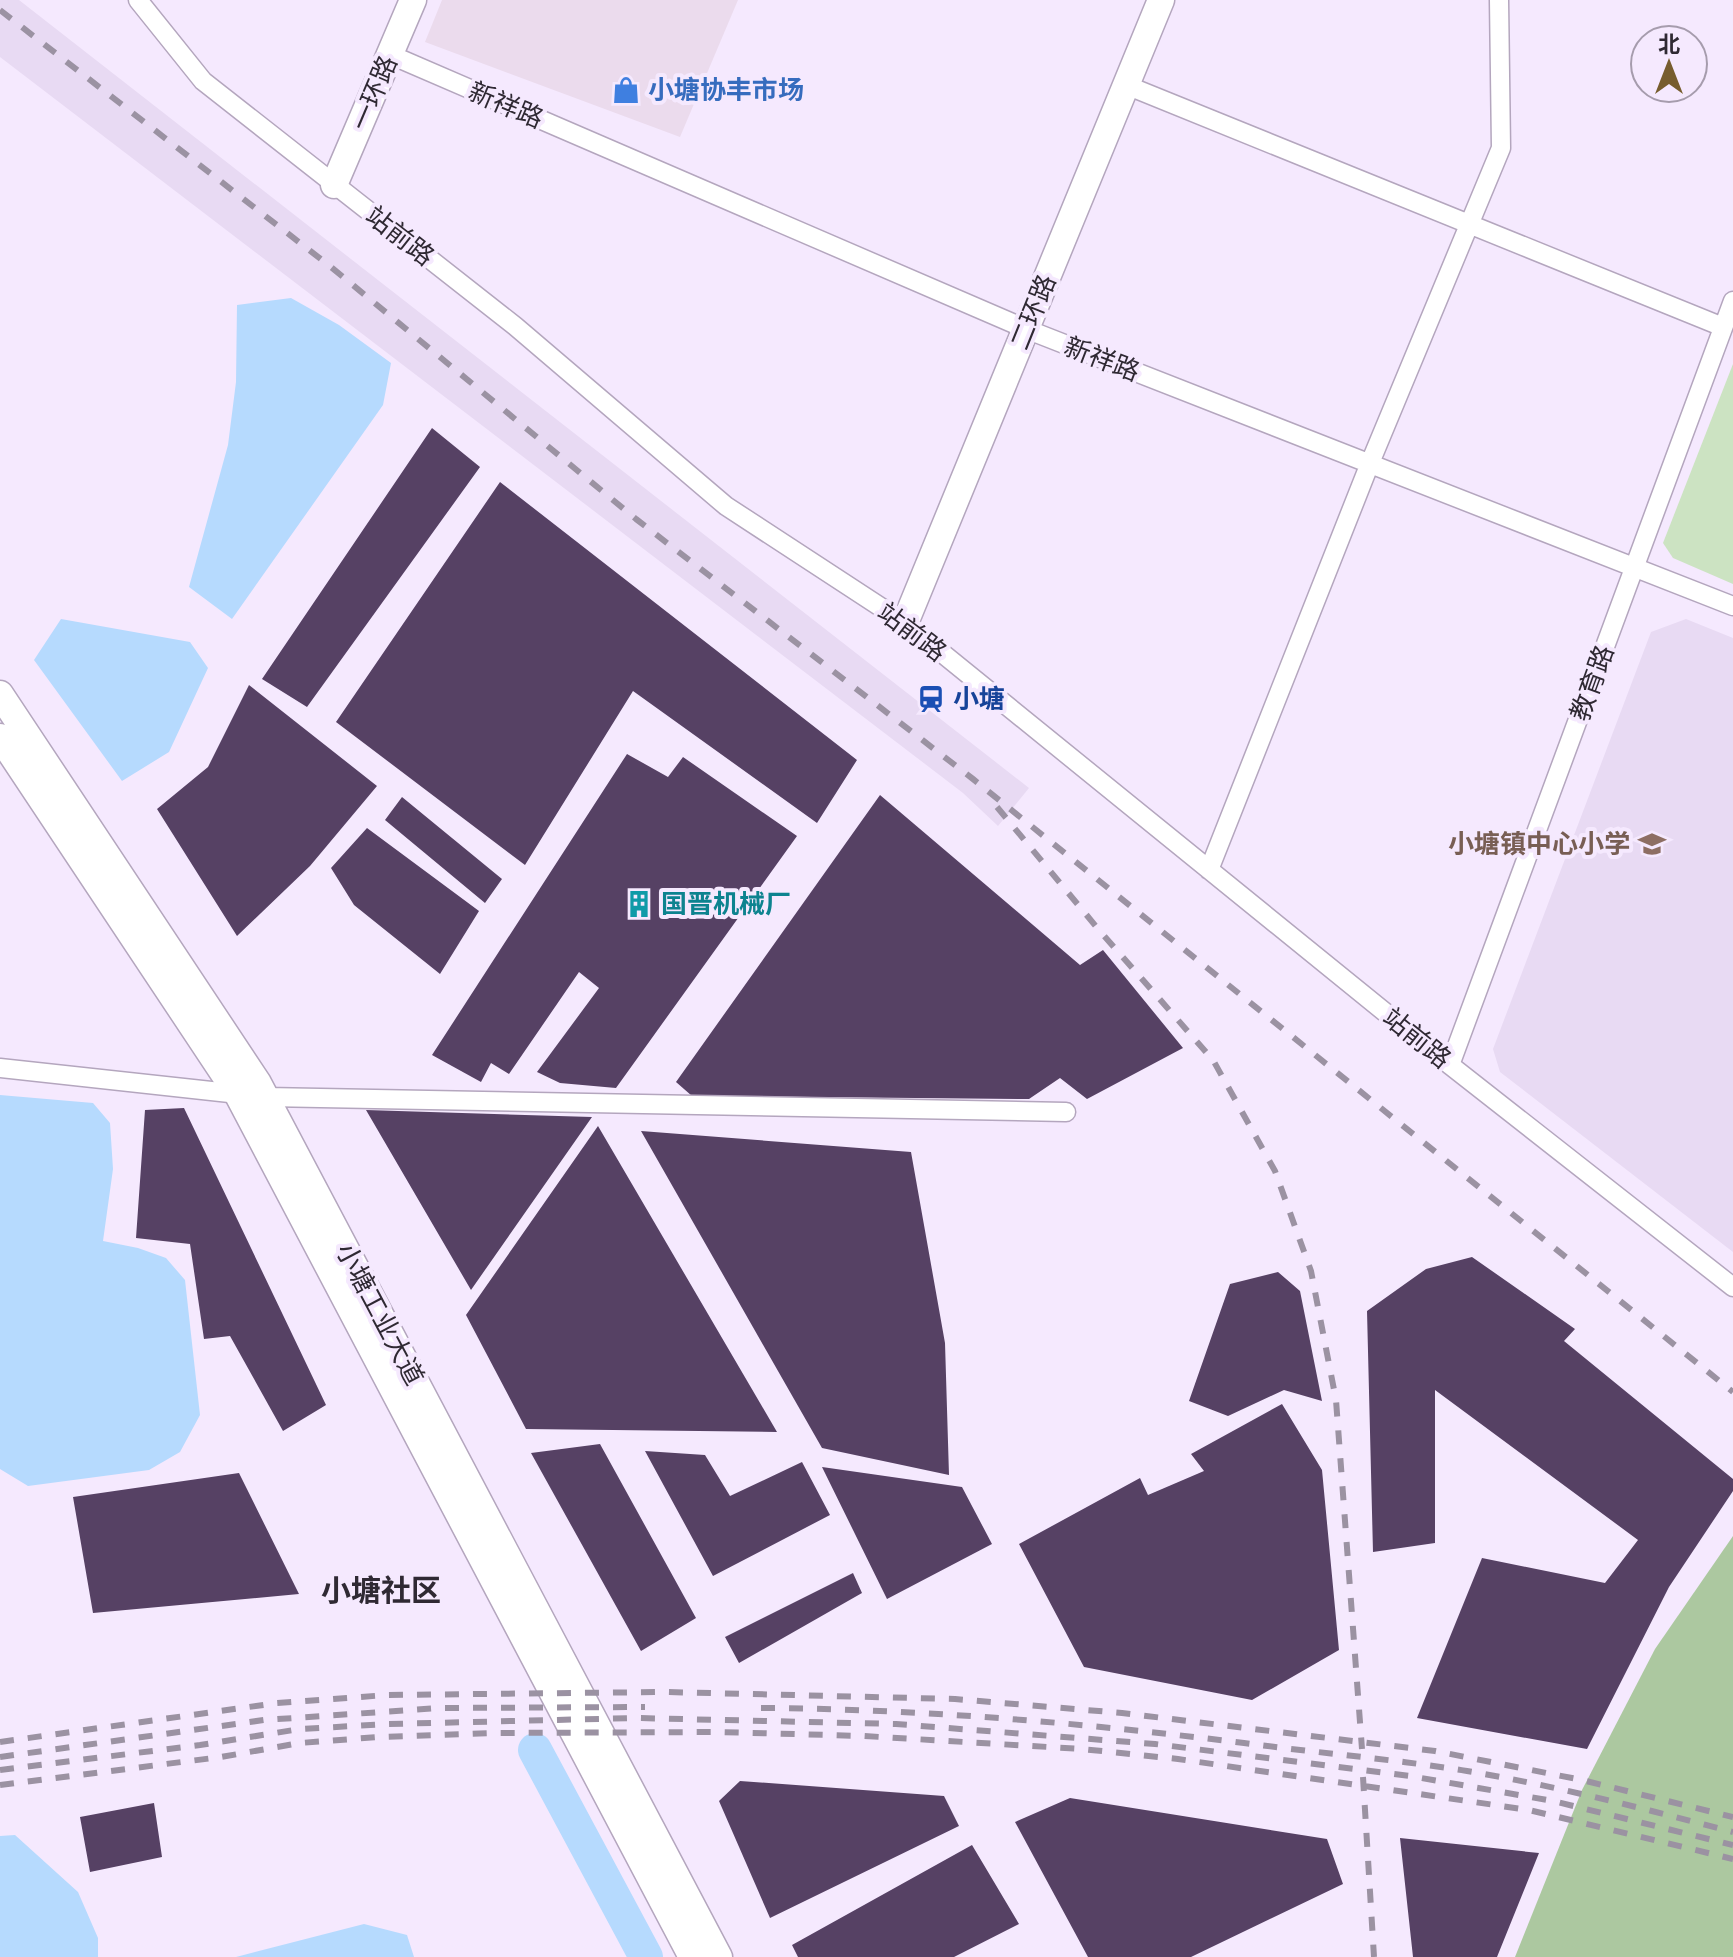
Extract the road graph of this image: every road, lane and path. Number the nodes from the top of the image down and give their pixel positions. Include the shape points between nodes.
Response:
1 (138, 0) edge
2 (413, 0) edge
3 (1161, 0) edge
4 (1499, 0) edge
5 (391, 55) junction
6 (1126, 85) junction
7 (334, 185) junction
8 (1470, 223) junction
9 (1733, 301) edge
10 (1723, 327) junction
11 (1026, 329) junction
12 (1370, 463) junction
13 (1635, 566) junction
14 (1733, 606) edge
15 (905, 623) junction
16 (0, 694) edge
17 (0, 737) edge
18 (1209, 870) junction
19 (1450, 1065) junction
20 (0, 1068) edge
21 (238, 1095) junction
22 (266, 1097) junction
23 (1066, 1112) dead end
24 (1733, 1287) edge
25 (692, 1957) edge
26 (719, 1957) edge

1 - 7 street, 站前路 via 203,81
2 - 5 main road, 一环路
3 - 6 main road, 二环路
4 - 8 street via 1501,148
5 - 7 main road, 一环路
5 - 11 street, 新祥路
6 - 8 street
6 - 11 main road, 二环路
7 - 15 street, 站前路 via 515,326 726,506
8 - 10 street
8 - 12 street
9 - 10 street, 教育路
10 - 13 street, 教育路
11 - 12 street, 新祥路
11 - 15 main road, 二环路
12 - 13 street, 新祥路
12 - 18 street
13 - 14 street, 新祥路
13 - 19 street, 教育路
15 - 18 street, 站前路
16 - 22 main road, 小塘工业大道
17 - 21 main road, 小塘工业大道
18 - 19 street, 站前路
19 - 24 street, 站前路
20 - 21 street
21 - 22 street
21 - 25 main road, 小塘工业大道
22 - 23 street
22 - 26 main road, 小塘工业大道

